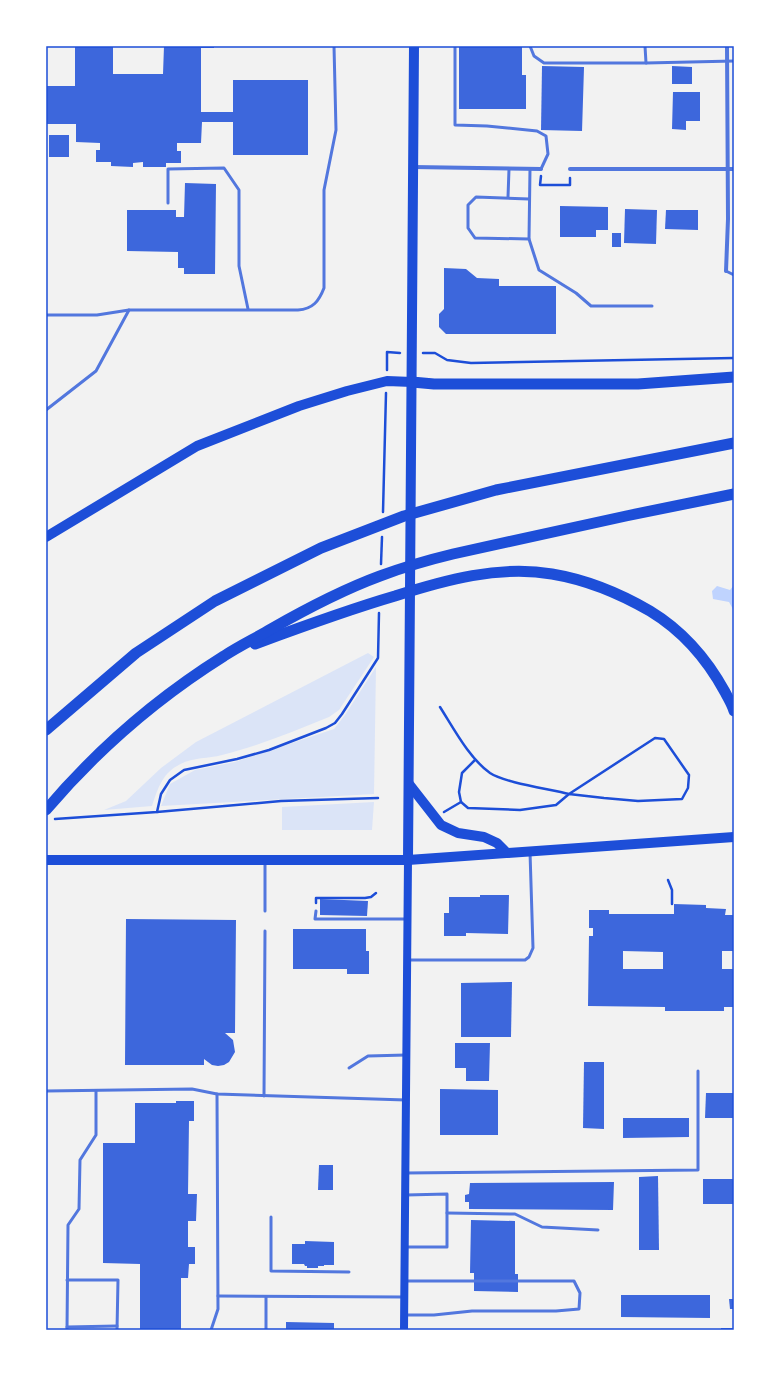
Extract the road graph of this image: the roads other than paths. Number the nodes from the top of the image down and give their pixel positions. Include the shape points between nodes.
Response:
1 (334, 46) edge
2 (414, 46) edge
3 (455, 46) edge
4 (530, 46) edge
5 (644, 46) edge
6 (727, 46) edge
7 (727, 61) junction
8 (734, 61) edge
9 (646, 63) junction
10 (413, 167) junction
11 (509, 169) junction
12 (530, 169) junction
13 (541, 169) joint
14 (570, 169) road end
15 (727, 169) junction
16 (734, 169) edge
17 (508, 197) junction
18 (529, 199) junction
19 (168, 203) dead end
20 (529, 239) junction
21 (726, 271) joint
22 (734, 275) edge
23 (652, 306) dead end
24 (129, 310) junction
25 (248, 310) junction
26 (46, 315) edge
27 (734, 377) edge
28 (412, 382) junction
29 (46, 410) edge
30 (734, 443) edge
31 (734, 494) edge
32 (46, 537) edge
33 (224, 656) junction
34 (734, 711) edge
35 (46, 730) edge
36 (409, 784) junction
37 (46, 810) edge
38 (734, 837) edge
39 (530, 852) junction
40 (507, 853) junction
41 (46, 860) edge
42 (265, 860) junction
43 (408, 860) junction
44 (265, 911) dead end
45 (316, 911) road end
46 (407, 919) junction
47 (265, 931) dead end
48 (407, 960) junction
49 (406, 1055) junction
50 (349, 1068) dead end
51 (698, 1071) dead end
52 (46, 1090) edge
53 (96, 1090) junction
54 (217, 1094) junction
55 (264, 1096) junction
56 (406, 1100) junction
57 (405, 1173) junction
58 (405, 1195) junction
59 (447, 1213) junction
60 (271, 1217) dead end
61 (598, 1230) dead end
62 (404, 1247) junction
63 (349, 1272) dead end
64 (67, 1280) junction
65 (404, 1281) junction
66 (218, 1296) junction
67 (266, 1297) junction
68 (404, 1297) junction
69 (404, 1315) junction
70 (117, 1326) junction
71 (67, 1328) edge
72 (117, 1330) edge
73 (211, 1330) edge
74 (266, 1330) edge
75 (404, 1330) edge

1 - 25 lane via 336,130 324,190 324,288 320,299 304,310
2 - 10 main road
3 - 13 lane via 455,125 537,131 546,136 548,154
4 - 9 lane via 534,56 544,63
5 - 9 lane
6 - 7 street
7 - 8 lane
7 - 9 lane
7 - 15 street
10 - 11 street
10 - 28 main road
11 - 12 street
11 - 17 lane
12 - 13 street
12 - 18 lane
14 - 15 street
15 - 16 street
15 - 21 street
17 - 18 lane
17 - 20 lane via 476,196 468,205 468,228 476,238
18 - 20 lane
19 - 25 lane via 168,169 224,168 239,190 239,266
20 - 23 lane via 539,270 576,292 591,306
21 - 22 lane
24 - 25 lane
24 - 26 lane via 97,315
24 - 29 lane via 96,371
27 - 28 highway via 638,384
28 - 32 main road via 387,381 347,391 299,406 197,446
28 - 36 main road
30 - 35 highway via 496,490 404,516 321,548 215,601 136,653
31 - 33 highway via 425,561 380,576 315,605
33 - 34 highway via 353,608 428,585 481,574 551,573 606,588 631,599 678,630 715,674
33 - 37 highway via 158,703 96,755
36 - 40 main road via 441,825 458,833 484,837 498,843
36 - 43 main road
38 - 39 main road
39 - 40 main road
39 - 48 lane via 533,948 529,957 524,960
40 - 43 main road
41 - 42 main road
42 - 43 main road
42 - 44 lane
43 - 46 main road
45 - 46 lane via 315,919
46 - 48 main road
47 - 55 lane
48 - 49 main road
49 - 50 lane via 368,1056
49 - 56 main road
51 - 57 lane via 698,1170
52 - 53 lane
53 - 54 lane via 192,1089
53 - 64 lane via 96,1135 80,1160 79,1209 68,1225
54 - 55 lane
54 - 66 lane
55 - 56 lane
56 - 57 main road
57 - 58 main road
58 - 59 lane via 447,1194
58 - 62 main road
59 - 61 lane via 515,1214 542,1227
59 - 62 lane via 447,1247
60 - 63 lane via 271,1271
62 - 65 main road
64 - 70 lane via 118,1280
64 - 71 lane
65 - 68 main road
65 - 69 lane via 574,1281 580,1293 579,1309
66 - 67 lane
66 - 73 lane via 218,1309
67 - 68 lane
67 - 74 lane
68 - 69 main road
69 - 75 main road
70 - 71 lane
70 - 72 lane

